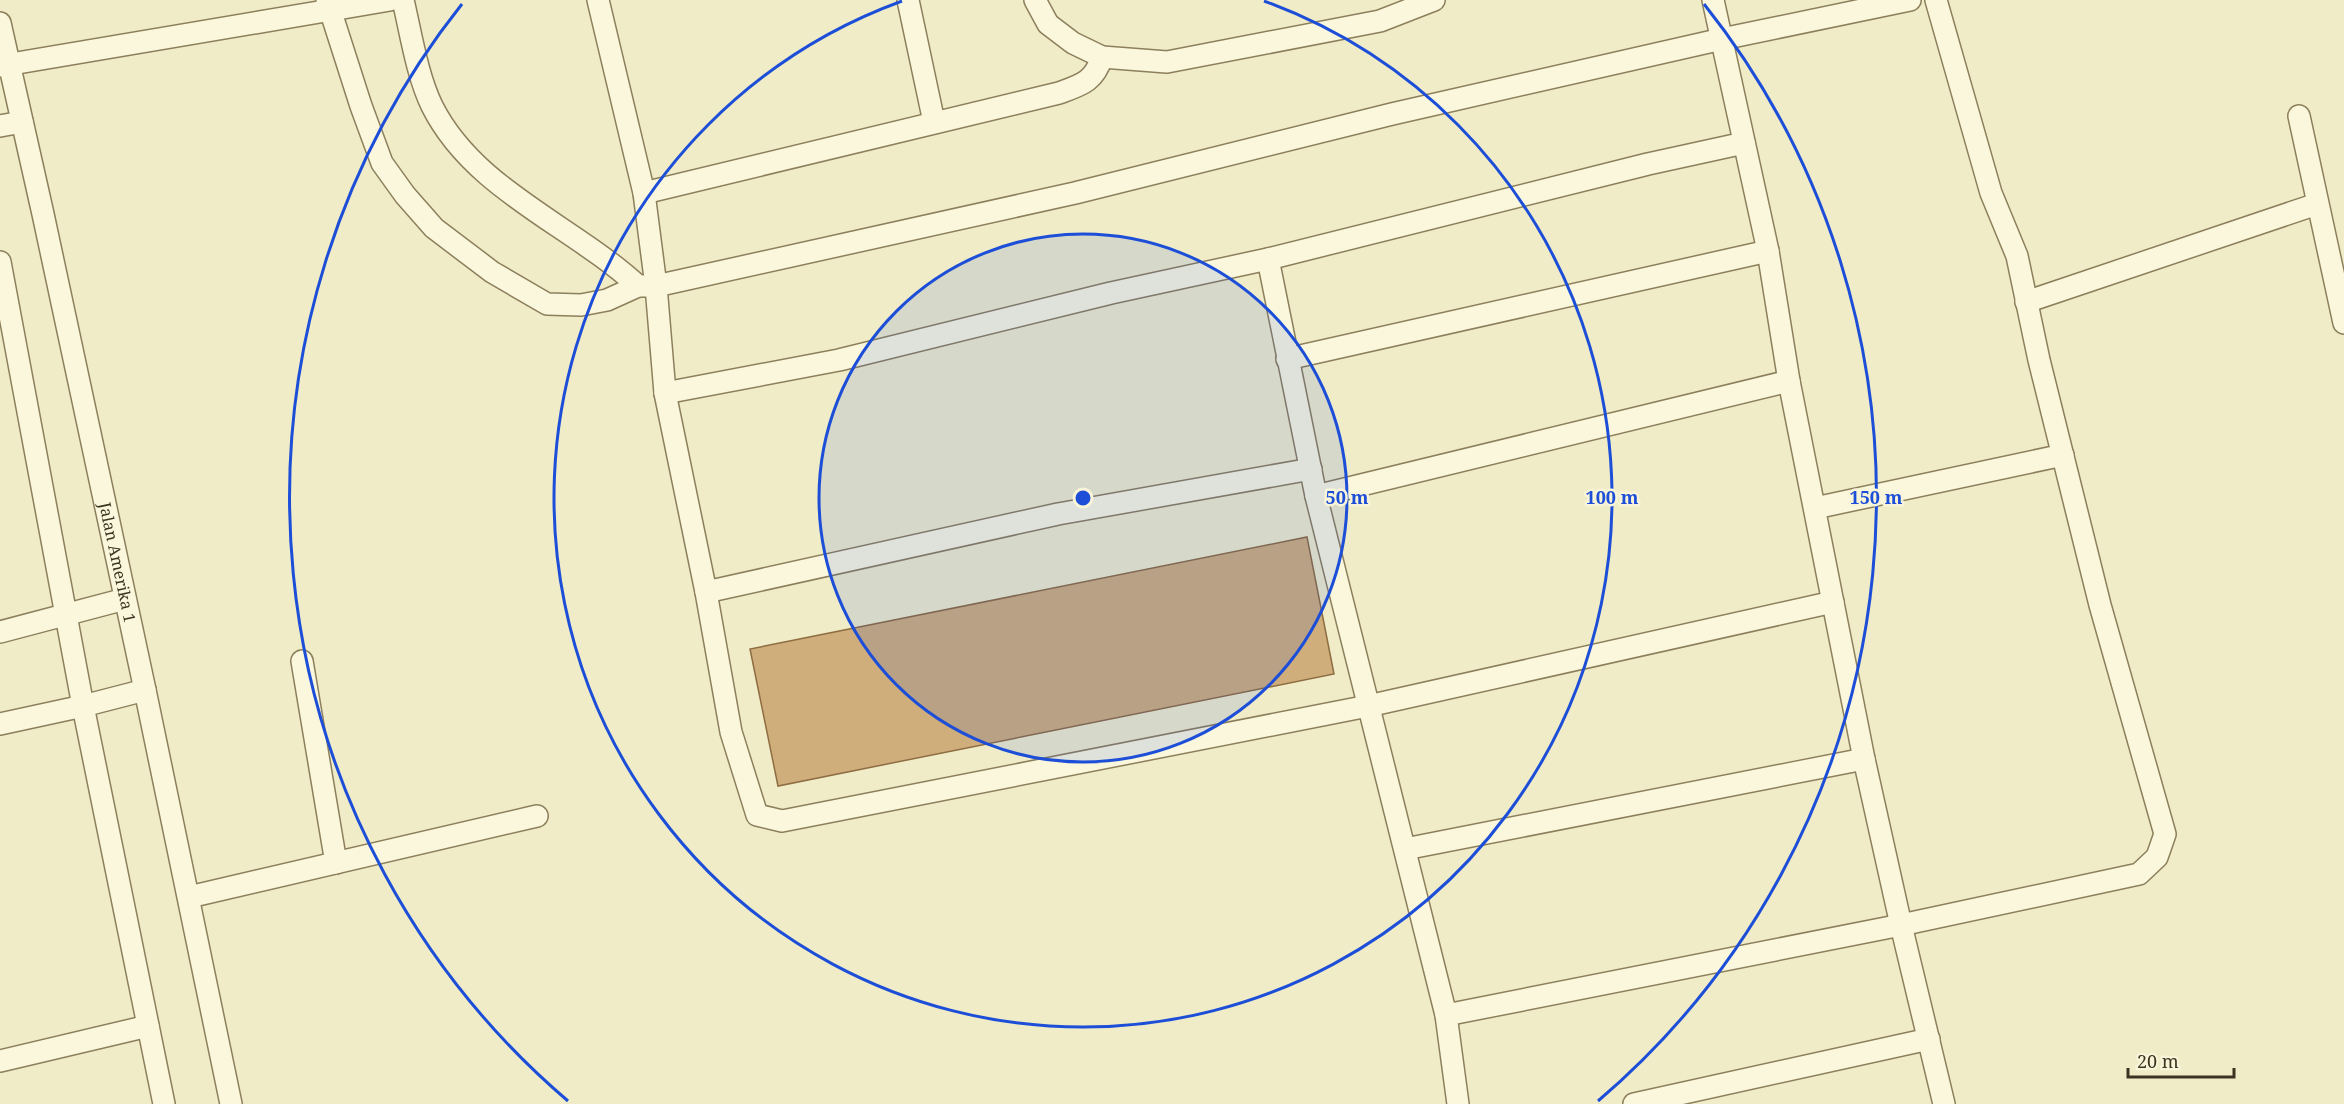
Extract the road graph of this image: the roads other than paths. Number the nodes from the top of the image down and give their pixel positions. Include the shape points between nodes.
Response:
1 (390, 0) edge
2 (403, 0) edge
3 (598, 0) edge
4 (908, 0) edge
5 (1035, 0) edge
6 (1434, 0) edge
7 (1713, 0) edge
8 (1910, 0) edge
9 (1936, 0) edge
10 (328, 5) edge
11 (0, 22) edge
12 (1722, 39) junction
13 (1102, 57) junction
14 (4, 65) edge
15 (2298, 116) dead end
16 (22, 122) junction
17 (934, 122) junction
18 (0, 126) edge
19 (1744, 143) junction
20 (644, 193) junction
21 (2317, 204) junction
22 (1768, 251) junction
23 (1268, 259) junction
24 (0, 262) edge
25 (647, 286) junction
26 (2026, 302) junction
27 (2344, 323) edge
28 (1287, 359) junction
29 (1789, 381) junction
30 (666, 393) junction
31 (2063, 455) junction
32 (1311, 469) junction
33 (1316, 496) junction
34 (1815, 508) junction
35 (706, 592) junction
36 (125, 599) junction
37 (1833, 602) junction
38 (66, 614) junction
39 (0, 632) edge
40 (302, 661) dead end
41 (145, 690) junction
42 (83, 706) junction
43 (1368, 706) junction
44 (0, 724) edge
45 (1864, 759) junction
46 (537, 816) dead end
47 (1405, 849) junction
48 (336, 863) junction
49 (189, 897) junction
50 (1901, 925) junction
51 (1446, 1015) junction
52 (148, 1026) junction
53 (1929, 1040) junction
54 (0, 1060) edge
55 (164, 1104) edge
56 (231, 1104) edge
57 (1458, 1104) edge
58 (1634, 1104) edge
59 (1944, 1104) edge

1 - 10 lane
2 - 25 lane via 432,106 454,141 487,176
3 - 20 lane
4 - 17 lane
5 - 13 lane via 1048,24 1073,44
6 - 13 lane via 1380,21 1167,62
7 - 12 lane
8 - 12 lane
9 - 26 lane via 1991,193 2017,256
10 - 14 lane
10 - 25 lane via 382,163 434,228 492,272 547,304 581,305
11 - 14 lane, Jalan Amerika 1
12 - 19 lane
12 - 25 lane via 1392,114 1075,193
13 - 17 lane via 1098,70 1083,85
14 - 16 lane, Jalan Amerika 1
15 - 21 lane
16 - 18 lane
16 - 36 lane, Jalan Amerika 1
17 - 20 lane
19 - 22 lane
19 - 23 lane
20 - 25 lane
21 - 26 lane
21 - 27 lane
22 - 28 lane
22 - 29 lane
23 - 28 lane
23 - 30 lane via 839,360
24 - 38 lane
25 - 30 lane
26 - 31 lane
28 - 32 lane
29 - 33 lane
29 - 34 lane
30 - 35 lane
31 - 34 lane
31 - 50 lane via 2100,605 2165,834 2157,857 2139,874
32 - 33 lane
32 - 35 lane via 1058,514
33 - 43 lane
34 - 37 lane
35 - 43 lane via 731,732 745,782 757,815 782,821
36 - 38 lane
36 - 41 lane, Jalan Amerika 1
37 - 43 lane
37 - 45 lane
38 - 39 lane
38 - 42 lane
40 - 48 lane
41 - 42 lane
41 - 49 lane, Jalan Amerika 1
42 - 44 lane
42 - 52 lane
43 - 47 lane
45 - 47 lane
45 - 50 lane
46 - 48 lane
47 - 51 lane
48 - 49 lane
49 - 56 lane, Jalan Amerika 1
50 - 51 lane
50 - 53 lane
51 - 57 lane
52 - 54 lane
52 - 55 lane
53 - 58 lane
53 - 59 lane

